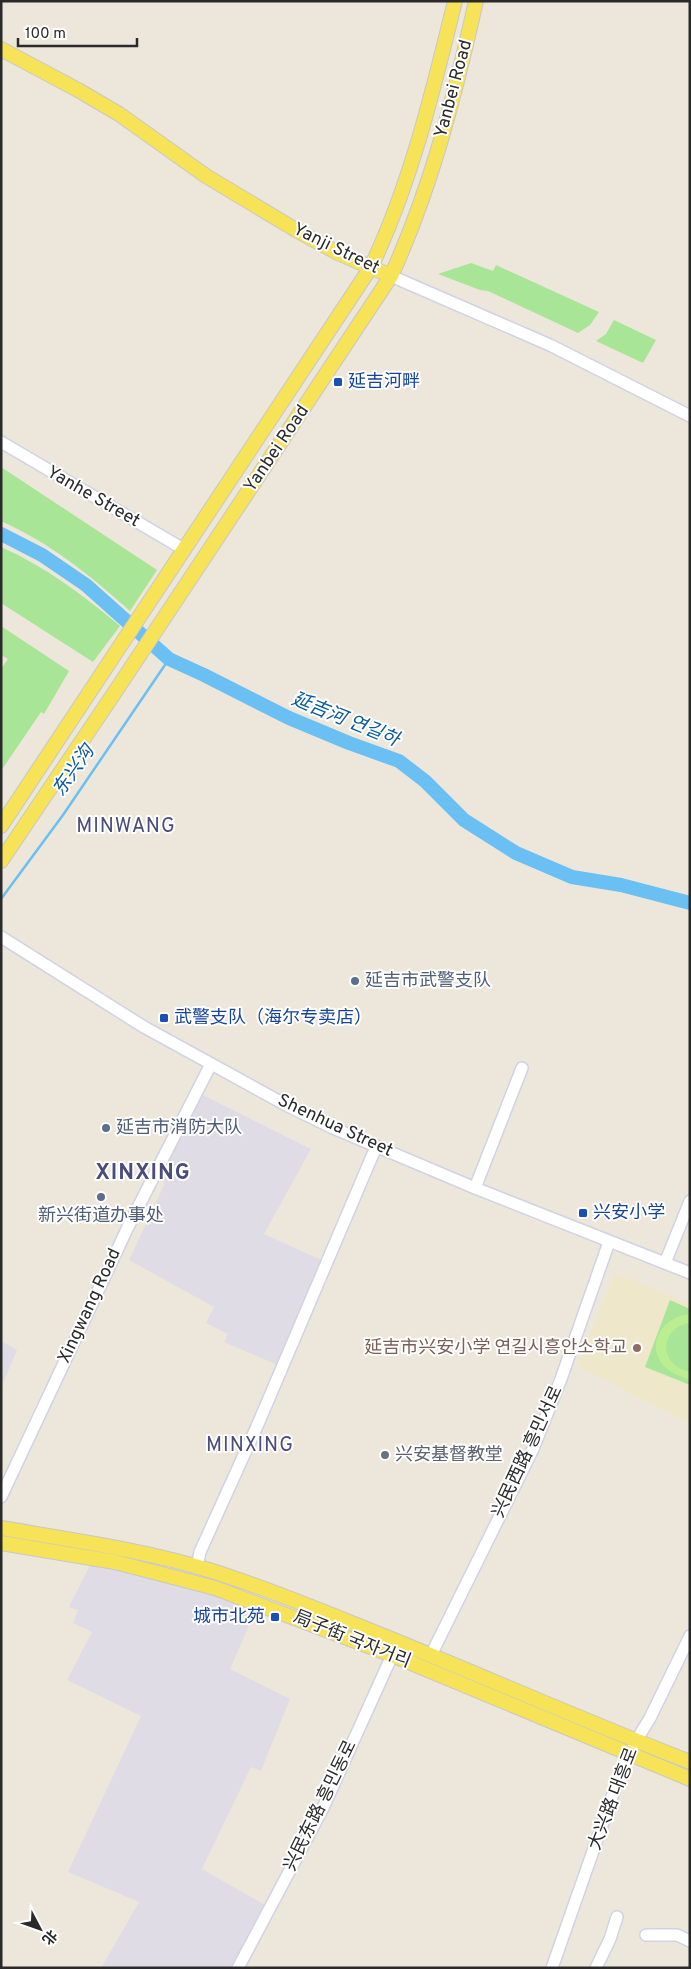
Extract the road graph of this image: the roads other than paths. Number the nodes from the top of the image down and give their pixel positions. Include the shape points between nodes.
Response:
1 (455, 1) edge
2 (476, 1) edge
3 (1, 49) edge
4 (371, 267) junction
5 (392, 276) junction
6 (690, 416) edge
7 (1, 442) edge
8 (185, 550) junction
9 (1, 826) edge
10 (1, 861) edge
11 (1, 937) edge
12 (210, 1064) junction
13 (522, 1068) dead end
14 (376, 1147) junction
15 (475, 1188) junction
16 (690, 1201) edge
17 (609, 1242) junction
18 (665, 1263) junction
19 (690, 1273) edge
20 (1, 1497) edge
21 (1, 1528) edge
22 (1, 1543) edge
23 (197, 1567) junction
24 (690, 1636) edge
25 (398, 1642) junction
26 (392, 1655) junction
27 (432, 1655) junction
28 (636, 1741) junction
29 (630, 1755) junction
30 (690, 1762) edge
31 (690, 1779) edge
32 (617, 1917) dead end
33 (646, 1936) dead end
34 (690, 1940) edge
35 (238, 1968) edge
36 (552, 1968) edge
37 (596, 1968) edge

1 - 4 main road, Yanbei Road via 410,166
2 - 5 main road, Yanbei Road via 440,143
3 - 4 main road, Yanji Street via 119,114 206,176 296,230
4 - 5 main road, Yanji Street
4 - 8 main road, Yanbei Road
5 - 6 street, Yanji Street via 552,346
5 - 10 main road, Yanbei Road
7 - 8 street, Yanhe Street
8 - 9 main road, Yanbei Road
11 - 12 street, Shenhua Street via 144,1027
12 - 14 street, Shenhua Street via 286,1105
12 - 20 street, Xingwang Road via 128,1227
13 - 15 street
14 - 15 street, Shenhua Street
14 - 23 street via 200,1552
15 - 17 street, Shenhua Street
16 - 18 street
17 - 18 street, Shenhua Street
17 - 27 street, 兴民西路 흥민서로 via 533,1449
18 - 19 street, Shenhua Street
21 - 23 main road, 局子街 국자거리 via 119,1548
22 - 26 main road, 局子街 국자거리 via 115,1562 202,1584
23 - 25 main road, 局子街 국자거리 via 271,1591
24 - 28 street, 大兴路 대흥로
25 - 26 street, 兴民东路 흥민동로
25 - 27 main road, 局子街 국자거리
26 - 29 main road, 局子街 국자거리
26 - 35 street, 兴民东路 흥민동로 via 323,1808
27 - 28 main road, 局子街 국자거리
28 - 29 street, 大兴路 대흥로
28 - 30 main road, 局子街 국자거리
29 - 31 main road, 局子街 국자거리
29 - 36 street, 大兴路 대흥로 via 619,1777
32 - 37 street
33 - 34 street via 677,1935

